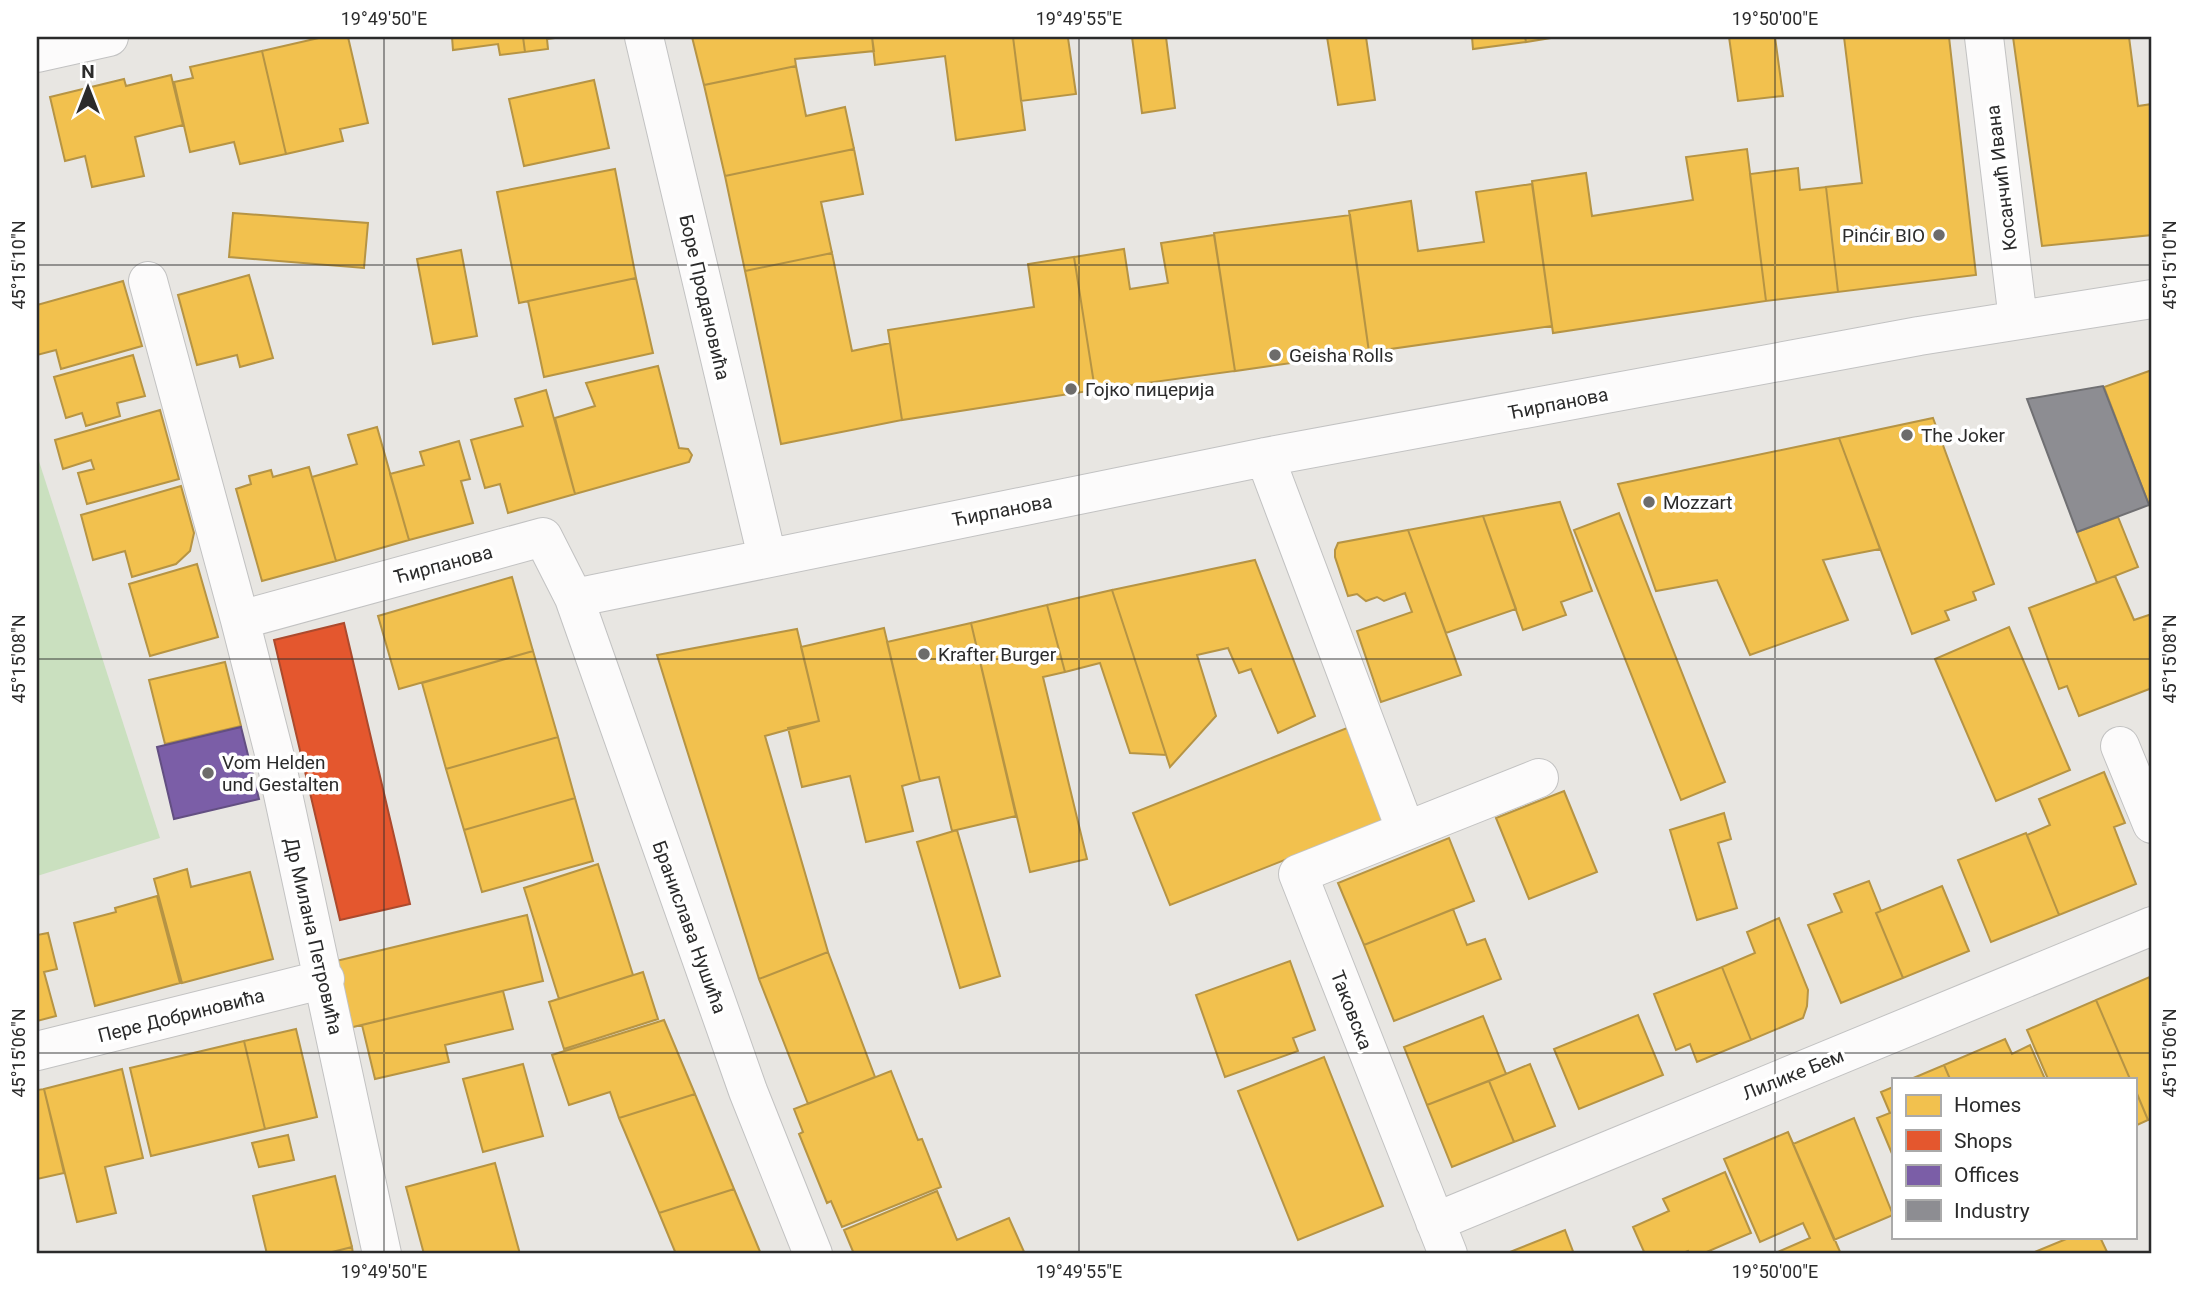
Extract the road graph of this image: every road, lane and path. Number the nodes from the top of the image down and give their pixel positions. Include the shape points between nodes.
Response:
1 (106, 37) edge
2 (644, 37) edge
3 (1984, 37) edge
4 (37, 53) edge
5 (148, 282) dead end
6 (2152, 299) edge
7 (2018, 320) junction
8 (1265, 457) junction
9 (767, 557) junction
10 (574, 598) junction
11 (240, 620) junction
12 (2120, 746) dead end
13 (1539, 778) dead end
14 (2152, 824) edge
15 (1406, 831) junction
16 (2152, 926) edge
17 (325, 979) junction
18 (37, 1051) edge
19 (1441, 1238) edge
20 (382, 1254) edge
21 (813, 1254) edge

1 - 4 street
2 - 9 street, Боре Продановића
3 - 7 street, Косанчић Ивана
5 - 11 street
6 - 7 street, Ћирпанова
7 - 8 street, Ћирпанова
8 - 9 street, Ћирпанова
8 - 15 street
9 - 10 street, Ћирпанова
10 - 11 street, Ћирпанова via 543,537
10 - 21 street, Бранислава Нушића via 748,1091
11 - 17 street, Др Милана Петровића
12 - 14 street
13 - 15 street, Таковска
15 - 19 street, Таковска via 1298,874
16 - 19 street, Лилике Бем
17 - 18 street, Пере Добриновића
17 - 20 street, Др Милана Петровића

